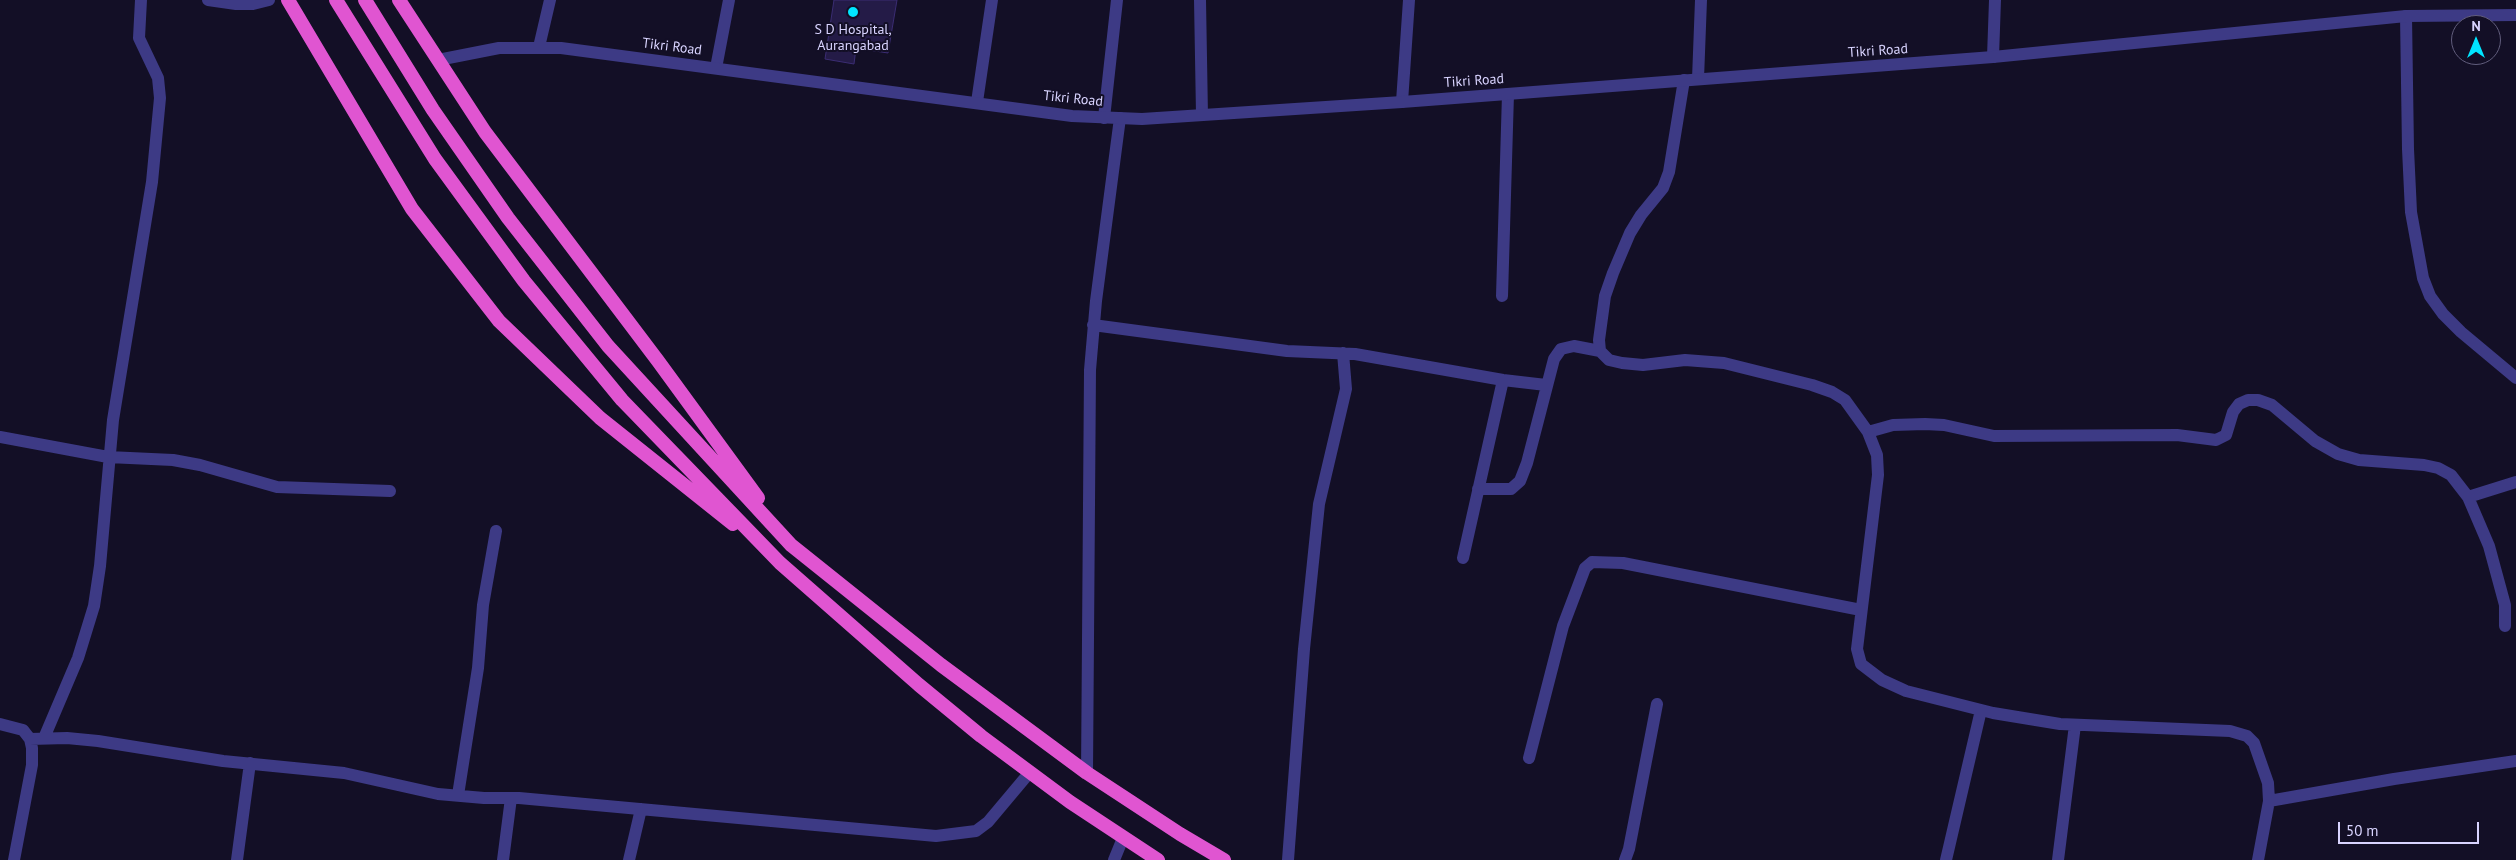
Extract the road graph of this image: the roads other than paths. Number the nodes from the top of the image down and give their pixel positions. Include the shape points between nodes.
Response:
1 (140, 0) edge
2 (208, 0) edge
3 (269, 0) edge
4 (288, 0) edge
5 (336, 0) edge
6 (365, 0) edge
7 (399, 0) edge
8 (550, 0) edge
9 (729, 0) edge
10 (992, 0) edge
11 (1118, 0) edge
12 (1200, 0) edge
13 (1409, 0) edge
14 (1701, 0) edge
15 (1995, 0) edge
16 (2516, 15) edge
17 (2406, 16) junction
18 (539, 47) junction
19 (1993, 57) junction
20 (438, 60) junction
21 (716, 68) junction
22 (1684, 80) junction
23 (1698, 80) junction
24 (1508, 94) junction
25 (977, 102) junction
26 (1402, 102) junction
27 (1202, 115) junction
28 (1104, 118) junction
29 (1120, 118) junction
30 (1502, 296) dead end
31 (1093, 325) junction
32 (1600, 351) junction
33 (1343, 353) junction
34 (2516, 378) edge
35 (1503, 380) junction
36 (1546, 385) junction
37 (1868, 432) junction
38 (0, 437) edge
39 (108, 457) junction
40 (2516, 482) edge
41 (1478, 488) junction
42 (390, 491) dead end
43 (2468, 497) junction
44 (496, 530) dead end
45 (791, 545) junction
46 (1463, 558) dead end
47 (780, 562) junction
48 (1860, 610) junction
49 (2506, 626) dead end
50 (1657, 704) dead end
51 (1981, 710) junction
52 (0, 724) edge
53 (2075, 725) junction
54 (44, 738) junction
55 (30, 739) junction
56 (1529, 758) dead end
57 (2516, 761) edge
58 (250, 764) junction
59 (1030, 772) junction
60 (1087, 772) junction
61 (458, 795) junction
62 (511, 798) junction
63 (2269, 801) junction
64 (641, 809) junction
65 (1123, 838) junction
66 (14, 860) edge
67 (237, 860) edge
68 (503, 860) edge
69 (629, 860) edge
70 (1114, 860) edge
71 (1158, 860) edge
72 (1224, 860) edge
73 (1288, 860) edge
74 (1624, 860) edge
75 (1946, 860) edge
76 (2058, 860) edge
77 (2258, 860) edge

1 - 39 street via 139,38 158,78 160,98 152,182
2 - 3 street via 236,4
4 - 47 highway via 412,209 499,322 600,418
5 - 47 highway via 435,159 524,281 622,400
6 - 45 highway via 434,110 508,218 608,346
7 - 20 highway
8 - 18 street
9 - 21 street
10 - 25 street
11 - 28 street
12 - 27 street
13 - 26 street
14 - 23 street
15 - 19 street
16 - 17 street, Tikri Road
17 - 19 street, Tikri Road
17 - 34 street via 2411,212 2423,278 2430,296 2443,314
18 - 20 street, Tikri Road via 499,48
18 - 21 street, Tikri Road
19 - 23 street, Tikri Road
20 - 45 highway via 485,132 658,361
21 - 25 street, Tikri Road
22 - 23 street, Tikri Road
22 - 24 street, Tikri Road
22 - 32 street via 1669,172 1663,188 1630,233 1613,273 1605,296
24 - 26 street, Tikri Road
24 - 30 street
25 - 28 street, Tikri Road
26 - 27 street, Tikri Road
27 - 29 street, Tikri Road
28 - 29 street, Tikri Road
29 - 31 street
31 - 33 street via 1287,351
31 - 60 street
32 - 36 street via 1574,346 1561,349 1554,359
32 - 37 street via 1609,360 1622,363 1643,365 1706,360 1812,385 1845,400
33 - 35 street
33 - 73 street via 1346,388 1319,504
35 - 36 street
35 - 41 street
36 - 41 street via 1520,481 1511,489
37 - 43 street via 1893,425 1925,424 1994,436 2177,435 2216,440 2226,435 2239,404 2258,400 2272,405 2315,441 2338,454 2359,460 2438,468 2451,475
37 - 48 street via 1877,455 1878,475
38 - 39 street
39 - 42 street via 173,460 278,487
39 - 54 street via 94,606 78,658
40 - 43 street
41 - 46 street
43 - 49 street via 2480,520 2498,574
44 - 61 street
45 - 60 highway via 941,665
47 - 59 highway via 919,685 980,736
48 - 51 street via 1857,649 1860,664 1869,672 1906,691
48 - 56 street via 1624,562 1592,562 1585,568 1563,626
50 - 74 street via 1629,849
51 - 53 street
51 - 75 street
52 - 55 street via 23,730
53 - 63 street via 2230,731 2247,736 2254,743 2268,783
53 - 76 street
54 - 55 street
54 - 58 street via 98,741
55 - 66 street via 32,765
57 - 63 street
58 - 61 street via 344,774 438,794
58 - 67 street
59 - 64 street via 988,822 976,831 957,835 899,834
59 - 65 highway
60 - 72 highway
61 - 62 street
62 - 64 street
62 - 68 street
63 - 77 street
64 - 69 street
65 - 70 street
65 - 71 highway

